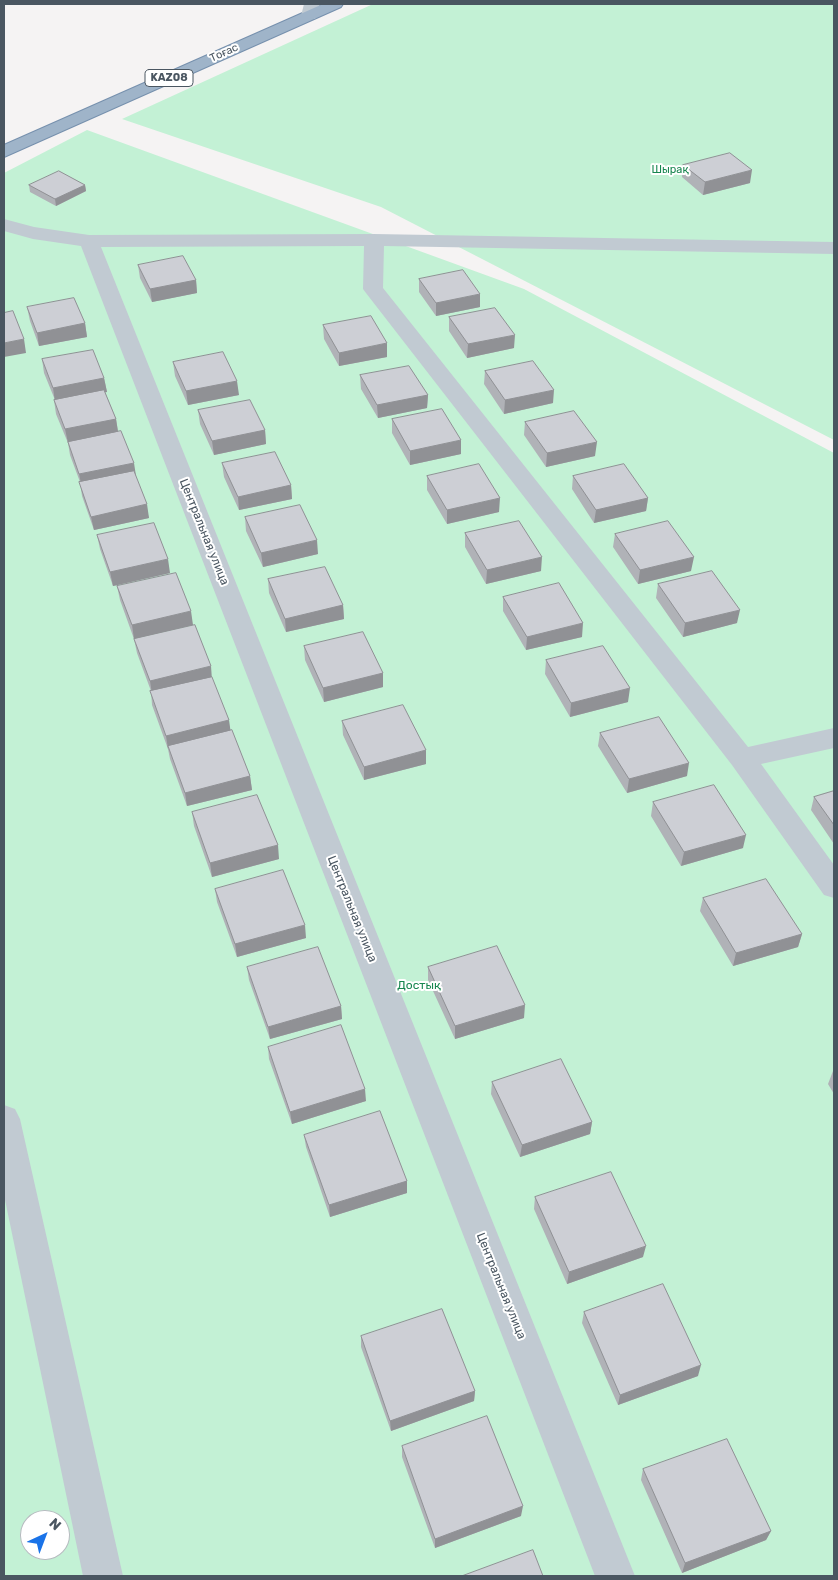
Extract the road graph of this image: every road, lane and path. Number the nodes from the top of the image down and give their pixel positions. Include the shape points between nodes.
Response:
1 (335, 4) edge
2 (310, 10) edge
3 (4, 152) edge
4 (4, 225) edge
5 (33, 233) junction
6 (374, 240) junction
7 (89, 241) junction
8 (11, 244) dead end
9 (834, 248) edge
10 (834, 738) edge
11 (742, 758) junction
12 (834, 887) edge
13 (4, 1120) edge
14 (103, 1576) edge
15 (615, 1576) edge

1 - 2 highway, Тоғас / KAZ08
2 - 3 highway, Тоғас / KAZ08
4 - 5 street
5 - 7 street
5 - 8 street
6 - 7 street
6 - 9 street
6 - 11 street via 373,289
7 - 15 street, Центральная улица
10 - 11 street
11 - 12 street
13 - 14 street

